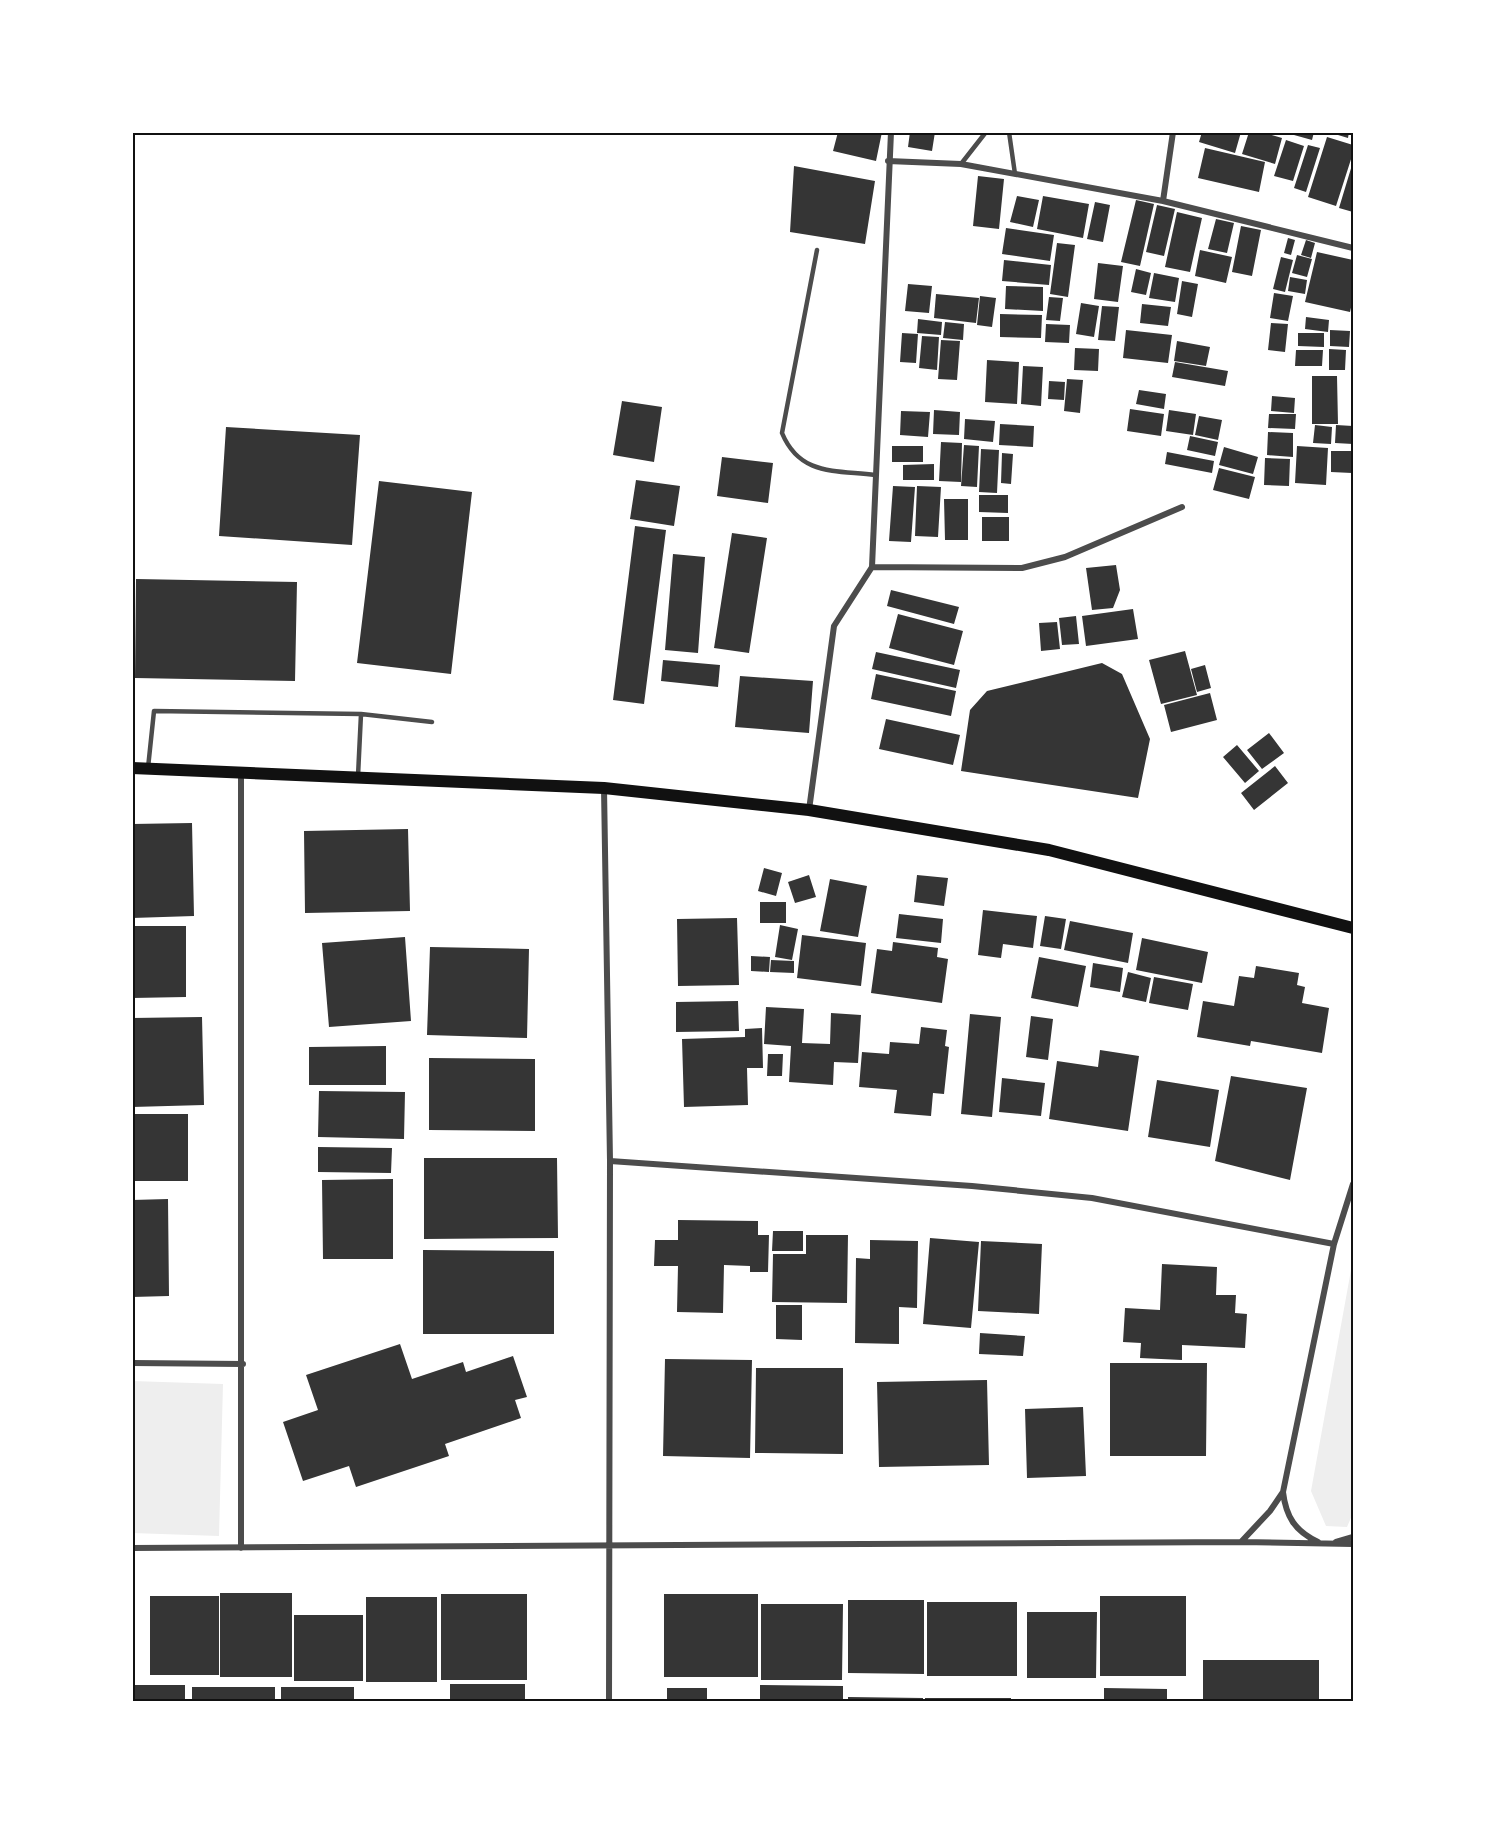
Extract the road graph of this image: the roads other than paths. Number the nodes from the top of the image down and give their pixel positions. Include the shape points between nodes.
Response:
1 (891, 132) edge
2 (986, 132) edge
3 (1009, 132) edge
4 (1173, 132) edge
5 (888, 161) junction
6 (962, 164) junction
7 (1016, 174) junction
8 (1163, 201) junction
9 (1353, 248) edge
10 (817, 250) dead end
11 (875, 475) junction
12 (1182, 507) dead end
13 (872, 567) junction
14 (361, 714) junction
15 (432, 722) dead end
16 (132, 768) edge
17 (148, 768) junction
18 (241, 771) junction
19 (358, 777) junction
20 (604, 788) junction
21 (809, 810) junction
22 (1353, 928) edge
23 (610, 1161) junction
24 (1353, 1185) edge
25 (1334, 1244) junction
26 (132, 1363) edge
27 (243, 1364) junction
28 (1282, 1492) junction
29 (1353, 1537) edge
30 (1241, 1542) junction
31 (611, 1544) junction
32 (1322, 1544) junction
33 (1353, 1544) edge
34 (132, 1548) edge
35 (242, 1548) junction
36 (609, 1702) edge

1 - 5 street
2 - 6 lane
3 - 7 lane
4 - 8 street
5 - 6 street
5 - 11 street
6 - 7 street
7 - 8 street
8 - 9 street
10 - 11 lane via 782,433 789,450 804,464
11 - 13 street
12 - 13 street via 1065,557 1022,568
13 - 21 street via 834,626
14 - 15 lane
14 - 17 lane via 154,711
14 - 19 lane
16 - 17 main road
17 - 18 main road
18 - 19 main road
18 - 27 street
19 - 20 main road
20 - 21 main road
20 - 23 street
21 - 22 main road via 1049,850
23 - 25 street via 1092,1198
23 - 31 street
24 - 25 street
25 - 28 street
26 - 27 street
27 - 35 street
28 - 30 street
28 - 32 street via 1293,1525
29 - 32 street
30 - 31 street
30 - 32 street
31 - 35 street
31 - 36 street
32 - 33 street
34 - 35 street

